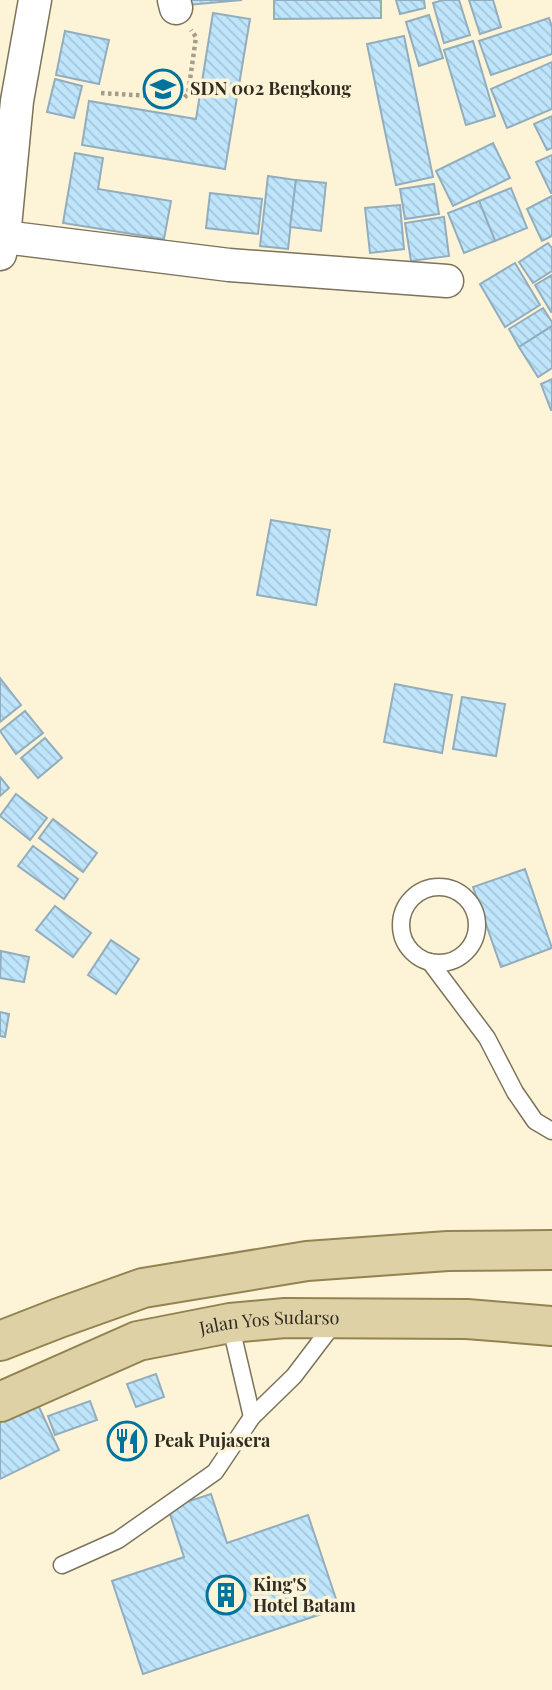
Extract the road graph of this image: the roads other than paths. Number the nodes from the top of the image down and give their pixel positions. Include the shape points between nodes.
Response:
1 (35, 0) edge
2 (2, 246) edge
3 (447, 281) dead end
4 (430, 962) junction
5 (552, 1131) edge
6 (552, 1250) edge
7 (339, 1318) junction
8 (230, 1323) junction
9 (552, 1326) edge
10 (0, 1342) edge
11 (0, 1402) edge
12 (252, 1417) junction
13 (62, 1565) dead end

1 - 2 street via 17,101
2 - 3 street
4 - 4 lane via 408,947 401,922 412,898 444,887 456,891 473,907 477,930 466,952 443,963
4 - 5 lane via 487,1038 535,1121
6 - 10 main road via 448,1251 307,1261 143,1289
7 - 8 main road, Jalan Yos Sudarso
7 - 9 main road, Jalan Yos Sudarso via 467,1319
7 - 12 lane via 294,1376
8 - 11 main road, Jalan Yos Sudarso via 138,1341
8 - 12 lane
12 - 13 lane via 215,1472 118,1540

